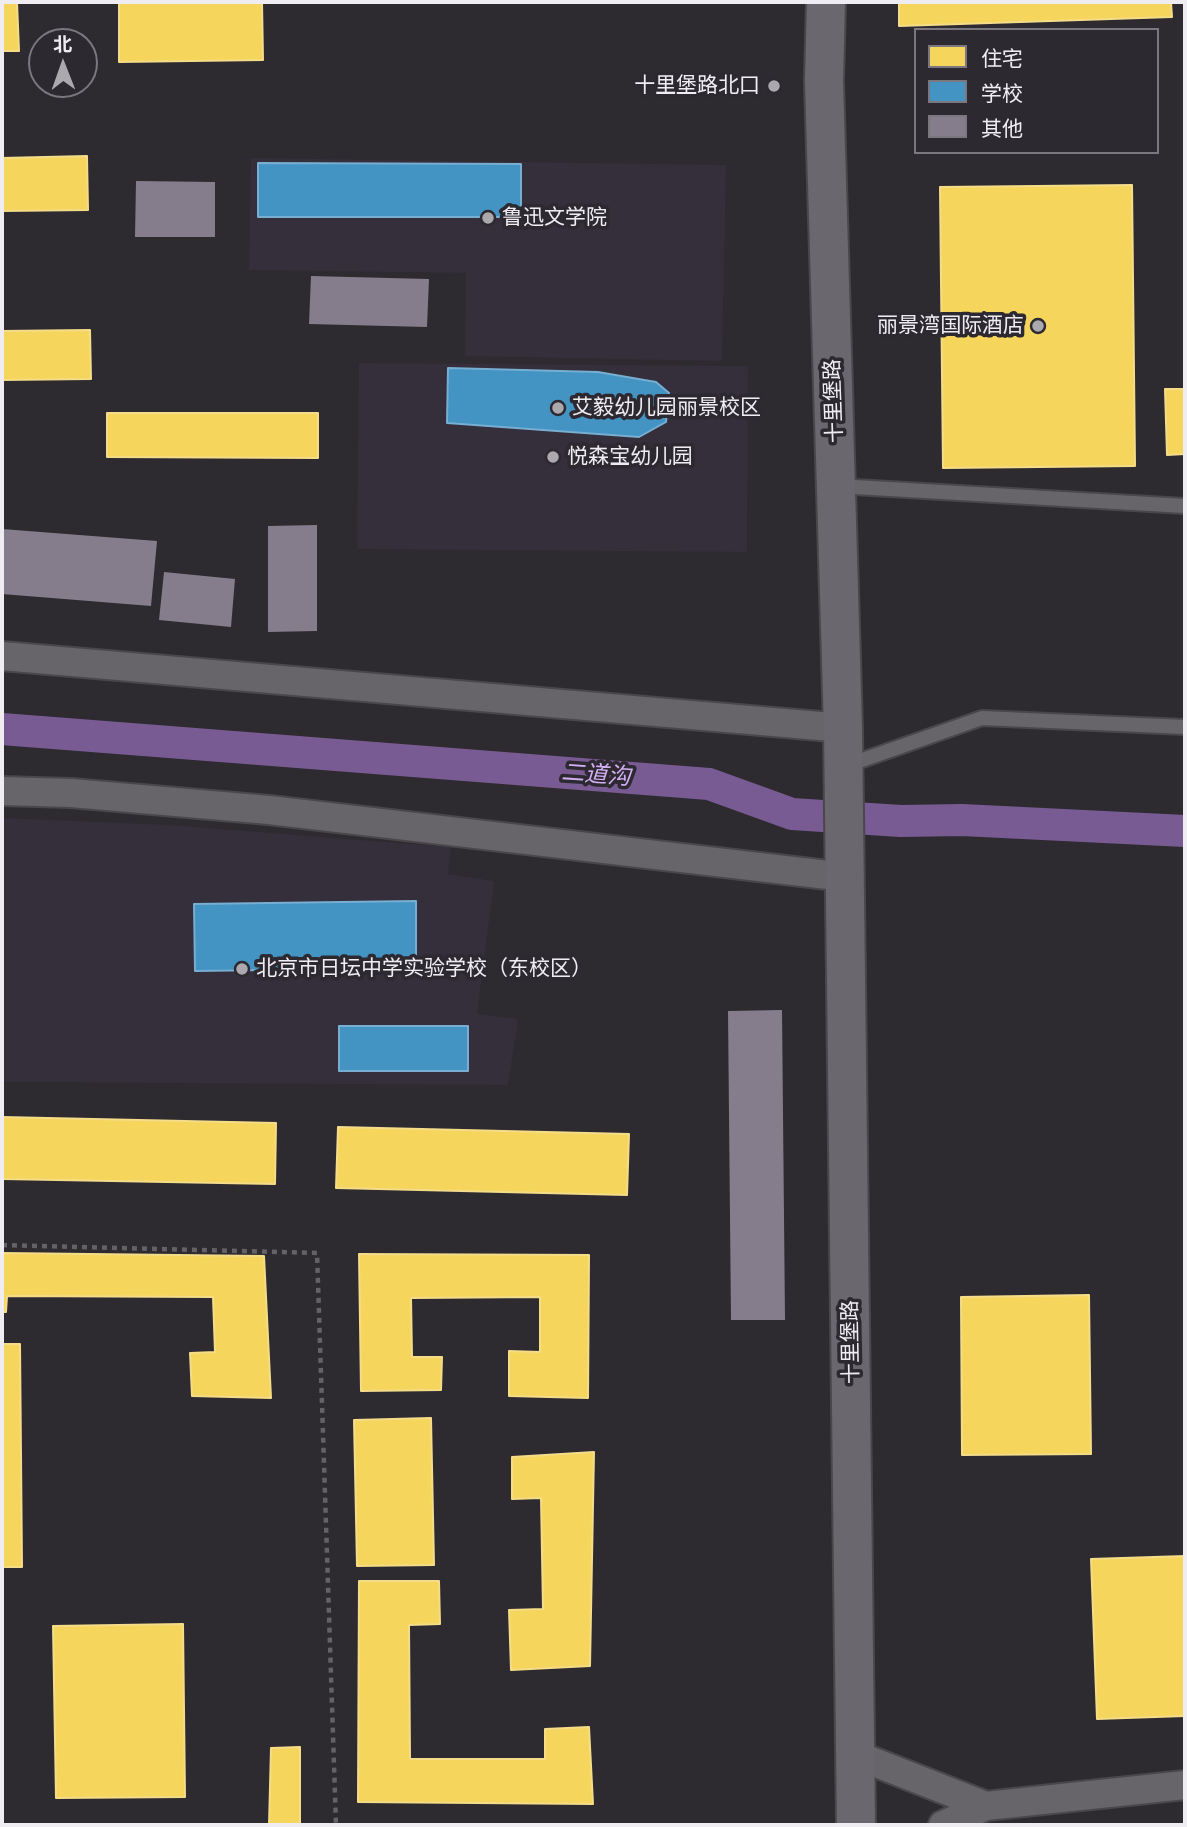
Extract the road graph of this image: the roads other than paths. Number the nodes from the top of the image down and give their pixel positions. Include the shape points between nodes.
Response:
1 (826, 2) edge
2 (836, 486) junction
3 (1185, 506) edge
4 (2, 656) edge
5 (1185, 727) edge
6 (843, 728) junction
7 (844, 783) junction
8 (2, 792) edge
9 (845, 868) junction
10 (856, 1755) junction
11 (1185, 1785) edge
12 (986, 1806) junction
13 (856, 1825) edge
14 (943, 1825) edge

1 - 2 street, 十里堡路 via 824,81
2 - 3 lane
2 - 6 street, 十里堡路
4 - 6 street
5 - 7 lane via 982,718
6 - 7 street, 十里堡路
7 - 9 street, 十里堡路
8 - 9 street via 71,793 269,810
9 - 10 street, 十里堡路
10 - 12 street
10 - 13 street, 十里堡路
11 - 12 street
12 - 14 street

